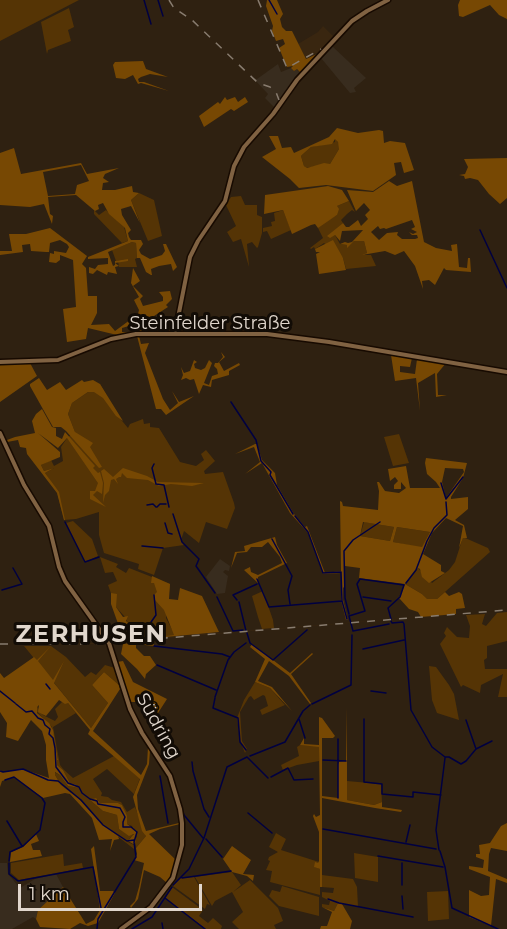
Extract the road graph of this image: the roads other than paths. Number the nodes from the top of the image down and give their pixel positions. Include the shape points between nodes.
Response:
1 (388, 0) edge
2 (176, 327) junction
3 (175, 333) junction
4 (186, 333) junction
5 (0, 362) edge
6 (507, 372) edge
7 (0, 433) edge
8 (121, 929) edge

1 - 2 main road via 352,21 297,80 240,153 225,201 190,257
2 - 3 main road
2 - 4 main road
3 - 4 main road, Steinfelder Straße
3 - 5 main road, Steinfelder Straße via 119,337 47,362
4 - 6 main road, Steinfelder Straße via 278,334
7 - 8 main road, Südring via 24,485 49,526 59,567 69,588 109,643 130,708 170,776 180,809 182,845 172,878 151,907

